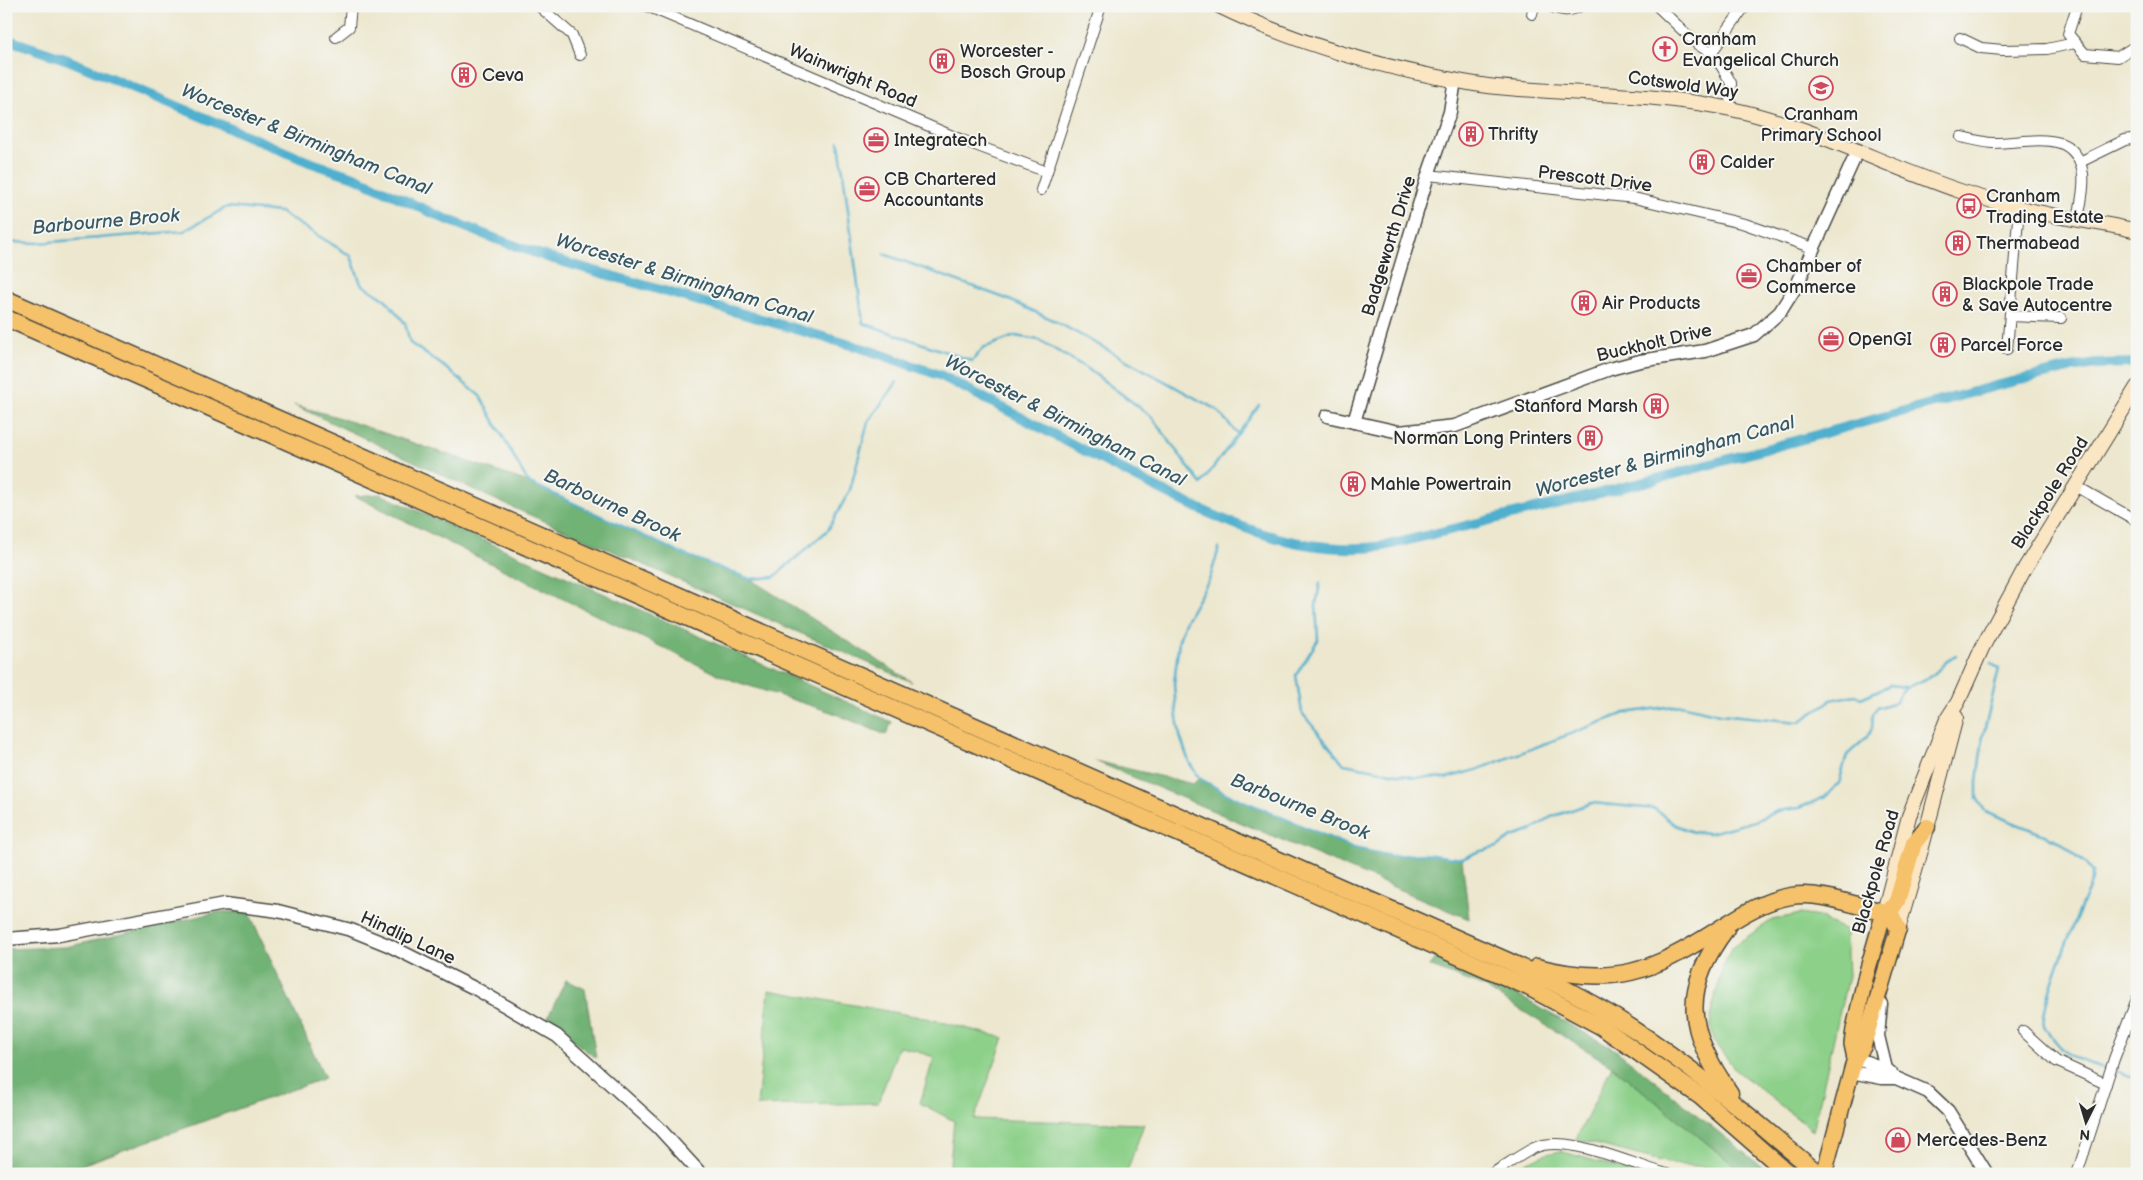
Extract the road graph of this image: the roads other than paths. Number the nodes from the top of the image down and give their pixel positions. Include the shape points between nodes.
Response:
1 (351, 6) edge
2 (539, 6) edge
3 (646, 6) edge
4 (1101, 6) edge
5 (1218, 6) edge
6 (1549, 6) edge
7 (1580, 6) edge
8 (1656, 6) edge
9 (1745, 6) edge
10 (2077, 6) edge
11 (336, 37) dead end
12 (1960, 38) dead end
13 (2075, 42) junction
14 (2137, 44) edge
15 (1711, 52) junction
16 (580, 55) dead end
17 (1455, 80) junction
18 (1730, 109) junction
19 (1961, 137) dead end
20 (2137, 138) edge
21 (1858, 150) junction
22 (2080, 162) junction
23 (1047, 172) junction
24 (1428, 175) junction
25 (1041, 190) dead end
26 (2019, 208) junction
27 (2078, 220) junction
28 (2137, 231) edge
29 (1813, 248) junction
30 (6, 299) edge
31 (2010, 316) junction
32 (6, 318) edge
33 (2061, 318) dead end
34 (2006, 349) dead end
35 (2137, 387) edge
36 (1327, 416) dead end
37 (1354, 422) junction
38 (2076, 486) junction
39 (2137, 521) edge
40 (1958, 702) junction
41 (1927, 827) junction
42 (1884, 912) junction
43 (1732, 921) junction
44 (1898, 929) junction
45 (6, 939) edge
46 (1508, 961) junction
47 (1880, 990) junction
48 (2137, 999) edge
49 (2023, 1031) dead end
50 (1853, 1065) junction
51 (1886, 1069) junction
52 (1896, 1078) junction
53 (2106, 1084) junction
54 (1740, 1109) junction
55 (1823, 1170) edge
56 (701, 1174) edge
57 (1492, 1174) edge
58 (1667, 1174) edge
59 (1789, 1174) edge
60 (1987, 1174) edge
61 (2077, 1174) edge

1 - 11 street via 349,27
2 - 16 street via 572,35
3 - 23 street, Wainwright Road via 962,140
4 - 23 street
5 - 17 main road, Cotswold Way via 1337,52 1402,70
6 - 7 street via 1565,11
8 - 15 street via 1697,44
9 - 15 street
10 - 13 street via 2068,34
12 - 13 street via 1981,48 2003,50 2047,49
13 - 14 street via 2084,54 2118,57
15 - 18 street via 1731,83
17 - 18 main road, Cotswold Way via 1487,86 1646,97
17 - 24 street, Badgeworth Drive via 1450,112
18 - 21 main road, Cotswold Way
19 - 22 street via 1991,142 2058,141 2071,148
20 - 22 street via 2124,140
21 - 26 main road, Cotswold Way via 1958,190
21 - 29 street, Buckholt Drive
22 - 27 street via 2083,176
23 - 25 street
24 - 29 street, Prescott Drive via 1634,198 1745,224
24 - 37 street, Badgeworth Drive
26 - 27 main road, Cotswold Way
26 - 31 street
27 - 28 main road, Cotswold Way
29 - 37 street, Buckholt Drive via 1797,285 1780,312 1754,335 1705,351 1610,369 1455,426 1399,432
30 - 46 highway
31 - 33 street
31 - 34 street
32 - 59 highway via 1528,987 1602,1028 1701,1097
35 - 38 main road, Blackpole Road
36 - 37 street, Buckholt Drive
38 - 39 street
38 - 40 main road, Blackpole Road via 2001,611
40 - 41 main road, Blackpole Road
40 - 42 main road, Blackpole Road via 1947,719 1909,816
41 - 42 highway via 1914,844 1893,907
41 - 44 main road, Blackpole Road
42 - 43 highway via 1826,898 1793,896 1763,903
42 - 44 highway via 1892,916
42 - 50 main road, Blackpole Road via 1854,1029
43 - 46 highway via 1676,956 1636,972 1591,976
43 - 54 highway via 1705,960 1695,995 1695,1012 1697,1030 1708,1061
44 - 47 main road, Blackpole Road
45 - 56 street, Hindlip Lane via 59,935 225,904 278,911 351,930 478,990 557,1036 658,1127
46 - 54 highway via 1597,1006 1688,1067
47 - 50 main road, Blackpole Road via 1863,1047
47 - 51 street via 1882,1002 1878,1036
48 - 53 street
49 - 53 street via 2056,1061
50 - 51 street
50 - 52 street via 1882,1078
50 - 55 main road, Blackpole Road
51 - 52 street
52 - 60 street via 1928,1092 1942,1104
53 - 61 street
54 - 55 highway
57 - 58 street via 1535,1148 1550,1144 1613,1156

